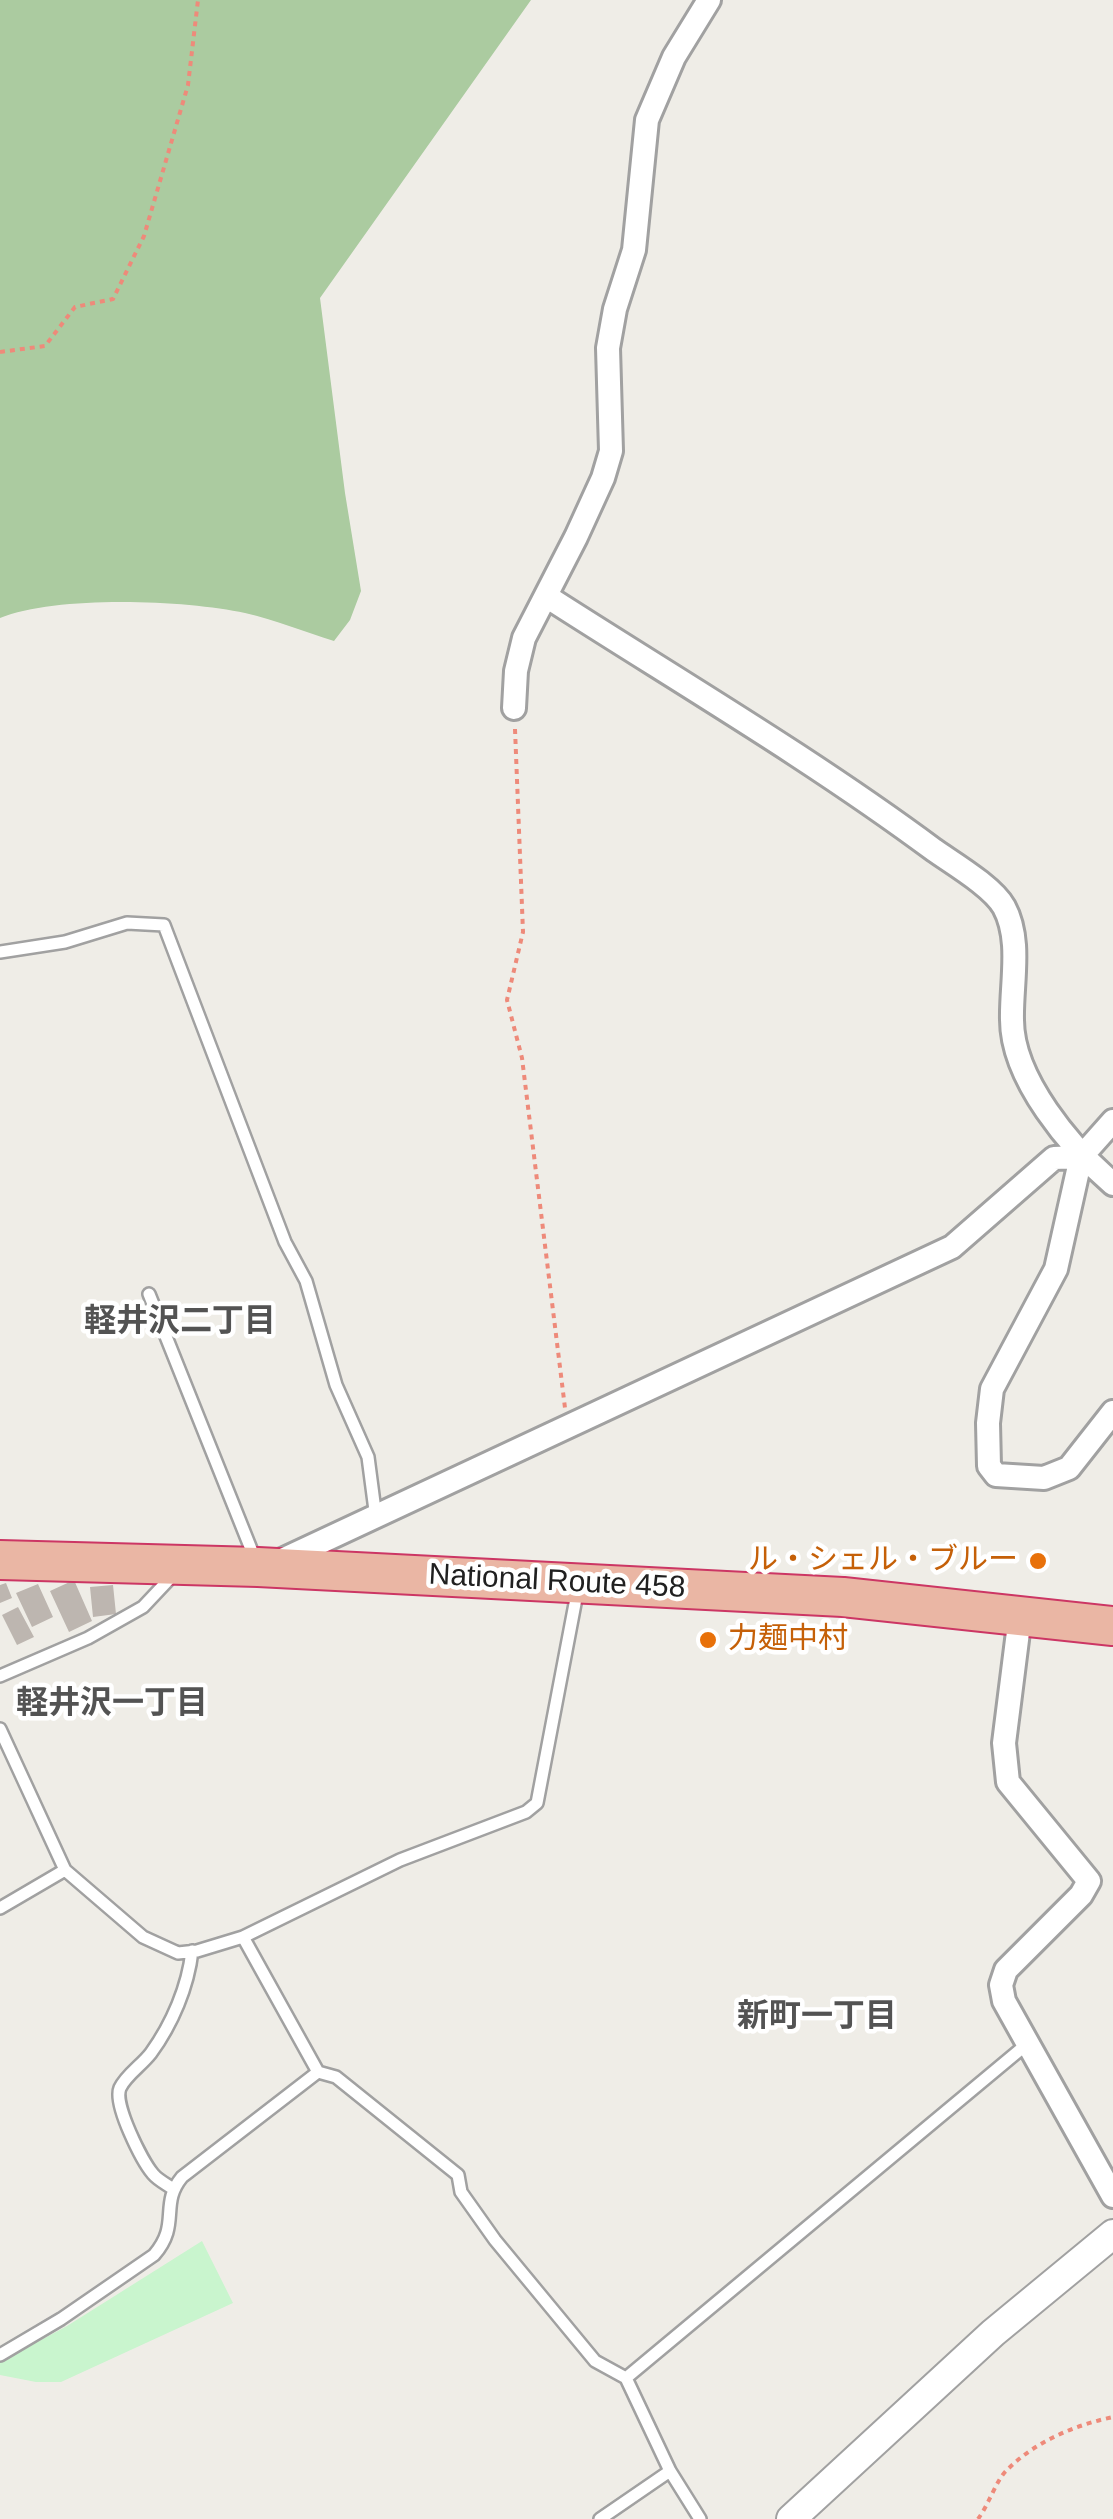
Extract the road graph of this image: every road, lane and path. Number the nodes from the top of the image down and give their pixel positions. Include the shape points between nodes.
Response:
1 (198, 0) edge
2 (709, 0) edge
3 (0, 352) edge
4 (546, 596) junction
5 (514, 708) joint
6 (0, 952) edge
7 (1113, 1121) edge
8 (1081, 1156) junction
9 (1113, 1184) edge
10 (149, 1294) dead end
11 (1113, 1412) edge
12 (568, 1428) junction
13 (376, 1518) junction
14 (0, 1560) edge
15 (182, 1565) junction
16 (262, 1568) junction
17 (579, 1582) junction
18 (1020, 1616) junction
19 (1113, 1626) edge
20 (0, 1676) edge
21 (0, 1729) edge
22 (66, 1870) junction
23 (0, 1908) edge
24 (243, 1937) junction
25 (192, 1952) junction
26 (1027, 2044) junction
27 (318, 2072) junction
28 (172, 2188) junction
29 (1113, 2196) edge
30 (1113, 2234) edge
31 (0, 2356) edge
32 (626, 2378) junction
33 (1113, 2416) edge
34 (670, 2470) junction
35 (600, 2519) edge
36 (700, 2519) edge
37 (791, 2519) edge
38 (978, 2519) edge

1 - 3 path via 188,85 144,236 113,299 75,306 45,346
2 - 4 street via 646,120 634,250 608,348 610,450
4 - 5 street via 524,638
4 - 8 street via 900,824 1003,904 1012,939 1016,1052
5 - 12 path via 522,932 506,1000 522,1058
6 - 13 lane via 65,942 127,922 164,924 285,1242 306,1281 336,1385 368,1458
7 - 8 street
8 - 9 street
8 - 11 street via 1056,1269 992,1389 989,1466 996,1475 1044,1478 1069,1468
8 - 12 street via 1054,1158 952,1247
10 - 16 lane
12 - 13 street
13 - 16 street
14 - 15 highway, National Route 458
15 - 16 highway, National Route 458
15 - 20 lane via 144,1607
16 - 17 highway, National Route 458
17 - 18 highway, National Route 458
17 - 24 lane via 536,1803
18 - 19 highway, National Route 458
18 - 26 street via 1004,1742 1008,1782 1089,1881 1006,1970 1004,2001
21 - 22 lane
22 - 23 lane
22 - 25 lane via 144,1937 178,1953
24 - 25 lane
24 - 27 lane
25 - 28 lane via 174,2014 120,2088 118,2102 142,2158
26 - 29 street
26 - 32 lane
27 - 28 lane
27 - 32 lane via 336,2077 458,2175 461,2192 495,2240 595,2361
28 - 31 lane via 171,2227 154,2254
30 - 37 street via 993,2333
32 - 34 lane
33 - 38 path via 1049,2439 1006,2471
34 - 35 lane
34 - 36 lane

